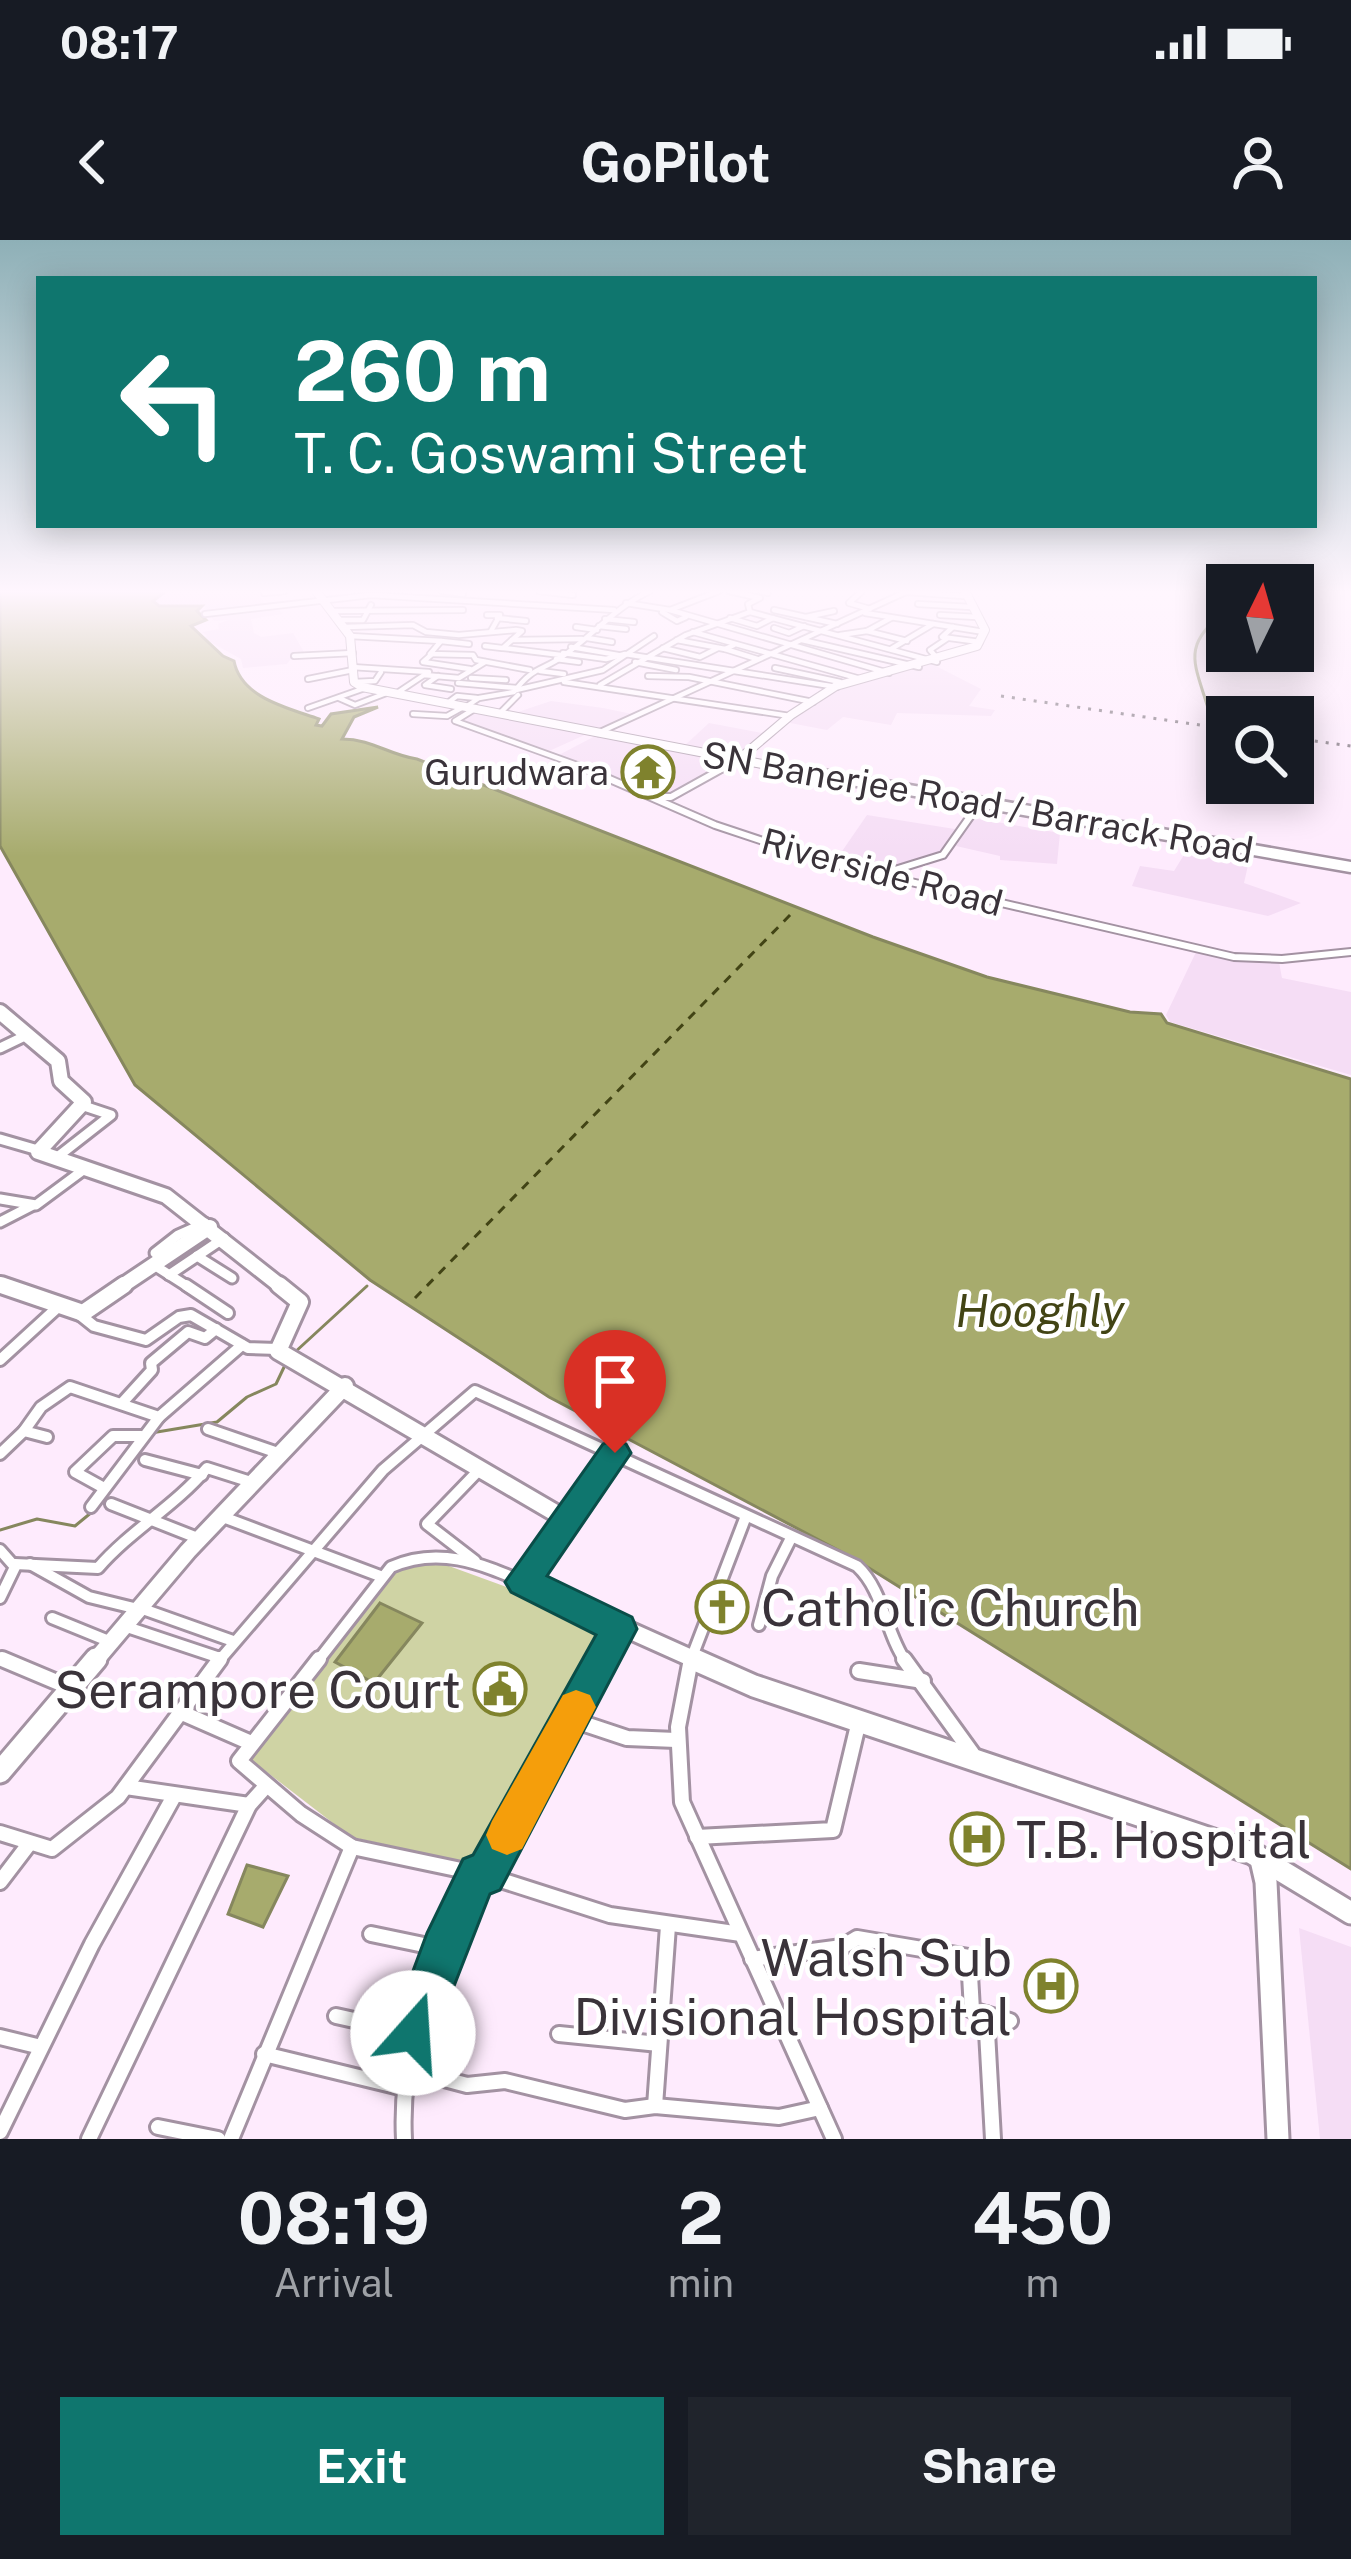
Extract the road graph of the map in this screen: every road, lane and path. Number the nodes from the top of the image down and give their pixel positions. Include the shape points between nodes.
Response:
1 (360, 680) edge
2 (411, 680) edge
3 (427, 680) edge
4 (447, 680) edge
5 (447, 680) edge
6 (463, 680) edge
7 (506, 680) dead end
8 (524, 680) edge
9 (558, 680) edge
10 (571, 680) edge
11 (608, 680) edge
12 (642, 680) edge
13 (655, 680) edge
14 (701, 680) edge
15 (713, 680) edge
16 (797, 680) edge
17 (820, 680) edge
18 (853, 680) edge
19 (708, 682) junction
20 (456, 684) junction
21 (841, 685) junction
22 (598, 686) junction
23 (668, 686) dead end
24 (369, 688) junction
25 (390, 688) junction
26 (424, 689) dead end
27 (516, 691) junction
28 (627, 691) junction
29 (339, 698) junction
30 (672, 698) junction
31 (813, 702) junction
32 (470, 703) junction
33 (308, 708) dead end
34 (500, 713) junction
35 (413, 714) dead end
36 (790, 716) junction
37 (598, 733) junction
38 (738, 760) junction
39 (671, 801) junction
40 (979, 804) junction
41 (1351, 867) edge
42 (873, 874) junction
43 (1351, 952) edge
44 (2, 1020) edge
45 (27, 1035) junction
46 (0, 1048) edge
47 (84, 1106) junction
48 (0, 1139) edge
49 (38, 1150) junction
50 (56, 1158) junction
51 (86, 1168) junction
52 (0, 1198) edge
53 (33, 1205) junction
54 (0, 1222) edge
55 (207, 1225) junction
56 (224, 1238) junction
57 (197, 1256) junction
58 (154, 1259) junction
59 (169, 1275) junction
60 (232, 1278) dead end
61 (0, 1285) edge
62 (58, 1307) junction
63 (228, 1313) dead end
64 (79, 1314) junction
65 (216, 1329) junction
66 (242, 1345) junction
67 (278, 1349) junction
68 (0, 1360) edge
69 (345, 1386) junction
70 (122, 1403) junction
71 (159, 1417) junction
72 (208, 1429) dead end
73 (23, 1431) junction
74 (424, 1435) junction
75 (141, 1436) junction
76 (47, 1437) dead end
77 (278, 1453) junction
78 (615, 1453) junction
79 (0, 1454) edge
80 (145, 1460) dead end
81 (481, 1468) junction
82 (202, 1475) junction
83 (251, 1482) junction
84 (104, 1488) junction
85 (111, 1504) dead end
86 (91, 1507) dead end
87 (220, 1516) junction
88 (746, 1516) junction
89 (151, 1520) junction
90 (565, 1520) junction
91 (791, 1538) junction
92 (200, 1539) junction
93 (0, 1550) edge
94 (312, 1551) junction
95 (477, 1563) junction
96 (15, 1564) junction
97 (30, 1564) junction
98 (380, 1576) junction
99 (524, 1582) junction
100 (0, 1598) edge
101 (139, 1608) junction
102 (52, 1618) dead end
103 (759, 1624) dead end
104 (619, 1629) junction
105 (117, 1634) junction
106 (233, 1641) junction
107 (0, 1658) edge
108 (220, 1658) junction
109 (687, 1658) junction
110 (859, 1671) dead end
111 (923, 1681) junction
112 (71, 1688) junction
113 (180, 1712) junction
114 (570, 1718) junction
115 (858, 1724) junction
116 (676, 1740) junction
117 (250, 1743) junction
118 (977, 1762) junction
119 (0, 1772) edge
120 (266, 1786) junction
121 (126, 1787) junction
122 (174, 1796) junction
123 (249, 1805) junction
124 (0, 1833) edge
125 (698, 1837) junction
126 (29, 1844) junction
127 (352, 1847) junction
128 (1261, 1860) junction
129 (482, 1875) junction
130 (0, 1882) edge
131 (1351, 1913) edge
132 (668, 1926) junction
133 (370, 1934) dead end
134 (741, 1934) junction
135 (443, 1949) junction
136 (752, 1959) junction
137 (986, 2014) junction
138 (336, 2016) dead end
139 (1010, 2021) dead end
140 (413, 2033) junction
141 (559, 2034) dead end
142 (0, 2037) edge
143 (659, 2044) junction
144 (41, 2047) junction
145 (264, 2054) junction
146 (402, 2077) junction
147 (655, 2107) junction
148 (820, 2108) junction
149 (158, 2127) dead end
150 (0, 2132) edge
151 (829, 2138) edge
152 (89, 2139) edge
153 (218, 2139) edge
154 (231, 2139) edge
155 (404, 2139) edge
156 (993, 2139) edge
157 (1278, 2139) edge

1 - 24 street, SN Banerjee Road / Barrack Road
2 - 25 street
3 - 20 street
4 - 20 street
5 - 20 street
6 - 20 street
7 - 20 street
8 - 27 street
9 - 27 street
10 - 22 street
11 - 22 street
12 - 28 street
13 - 23 street
14 - 19 street
15 - 19 street
16 - 21 street
17 - 21 street
18 - 21 street
19 - 30 street
19 - 31 street
20 - 25 street, SN Banerjee Road / Barrack Road via 434,700
20 - 26 street
20 - 27 street
20 - 32 street, SN Banerjee Road / Barrack Road
21 - 31 street
22 - 28 street
24 - 25 street, SN Banerjee Road / Barrack Road
24 - 29 street
25 - 29 street via 355,705
27 - 32 street
27 - 34 street
28 - 30 street
29 - 33 street
30 - 36 street
30 - 37 street
31 - 36 street
32 - 34 street, SN Banerjee Road / Barrack Road
32 - 35 street via 447,716
32 - 39 street, Riverside Road via 455,721
34 - 37 street, SN Banerjee Road / Barrack Road
36 - 38 street
37 - 38 street, SN Banerjee Road / Barrack Road
38 - 39 street
38 - 40 street, SN Banerjee Road / Barrack Road
39 - 42 street, Riverside Road via 715,825
40 - 41 street, SN Banerjee Road / Barrack Road
40 - 42 street via 943,855
42 - 43 street, Riverside Road via 1234,957
44 - 45 street
45 - 46 street
45 - 47 street via 58,1061 60,1079
47 - 49 street
47 - 50 street via 112,1115
48 - 49 street
49 - 50 street
50 - 51 street
51 - 53 street
51 - 55 street via 166,1196
52 - 53 street
53 - 54 street
55 - 56 street
55 - 58 street
56 - 57 street
56 - 67 street via 300,1303
57 - 59 street
57 - 60 street
58 - 59 street
58 - 64 street
59 - 63 street
61 - 62 street
62 - 64 street
62 - 68 street
64 - 65 street via 143,1340 184,1315
65 - 66 street
65 - 70 street via 205,1338 188,1332
66 - 67 street
66 - 71 street
67 - 69 street
69 - 74 street
69 - 77 street
70 - 71 street
70 - 73 street via 70,1387
71 - 75 street
72 - 77 street
73 - 76 street
73 - 79 street
74 - 78 street via 473,1391
74 - 81 street
74 - 94 street
75 - 84 street
75 - 84 street via 113,1436 75,1472
77 - 83 street
78 - 88 street
78 - 90 street
80 - 82 street
81 - 90 street
81 - 95 street via 427,1524
82 - 83 street via 211,1467
82 - 89 street
83 - 87 street
84 - 86 street
85 - 89 street
87 - 92 street
87 - 94 street
88 - 91 street
88 - 109 street
89 - 92 street
89 - 97 street via 98,1568
90 - 99 street
91 - 103 street
91 - 111 street via 866,1573 891,1642
92 - 101 street
93 - 96 street
94 - 98 street
94 - 106 street
95 - 98 street via 424,1554
95 - 99 street
96 - 97 street
96 - 100 street
97 - 101 street via 89,1597
98 - 117 street
99 - 104 street
101 - 105 street
101 - 106 street
102 - 105 street
104 - 109 street
104 - 114 street
105 - 108 street
105 - 112 street
106 - 108 street
107 - 112 street
108 - 113 street
109 - 115 street
109 - 116 street
110 - 111 street
111 - 118 street
112 - 119 street
113 - 117 street
113 - 121 street
114 - 116 street via 617,1736
114 - 129 street
115 - 118 street
115 - 125 street via 833,1830
116 - 125 street via 682,1802
117 - 120 street via 239,1760
118 - 128 street
120 - 123 street
120 - 127 street
121 - 122 street
121 - 126 street via 56,1847
122 - 123 street
122 - 144 street
123 - 152 street
124 - 126 street
125 - 134 street
126 - 130 street
127 - 129 street
127 - 145 street
128 - 131 street
128 - 157 street
129 - 132 street via 561,1905
129 - 135 street
132 - 134 street
132 - 143 street
133 - 135 street
134 - 136 street
135 - 140 street
136 - 137 street via 842,1947 855,1938 969,1957 972,2011
136 - 148 street
137 - 139 street
137 - 156 street
138 - 140 street
140 - 146 street
141 - 143 street
142 - 144 street
143 - 147 street
144 - 150 street
145 - 146 street
145 - 154 street
146 - 147 street via 505,2081 625,2110
146 - 155 street
147 - 148 street via 778,2116
148 - 151 street
149 - 153 street

